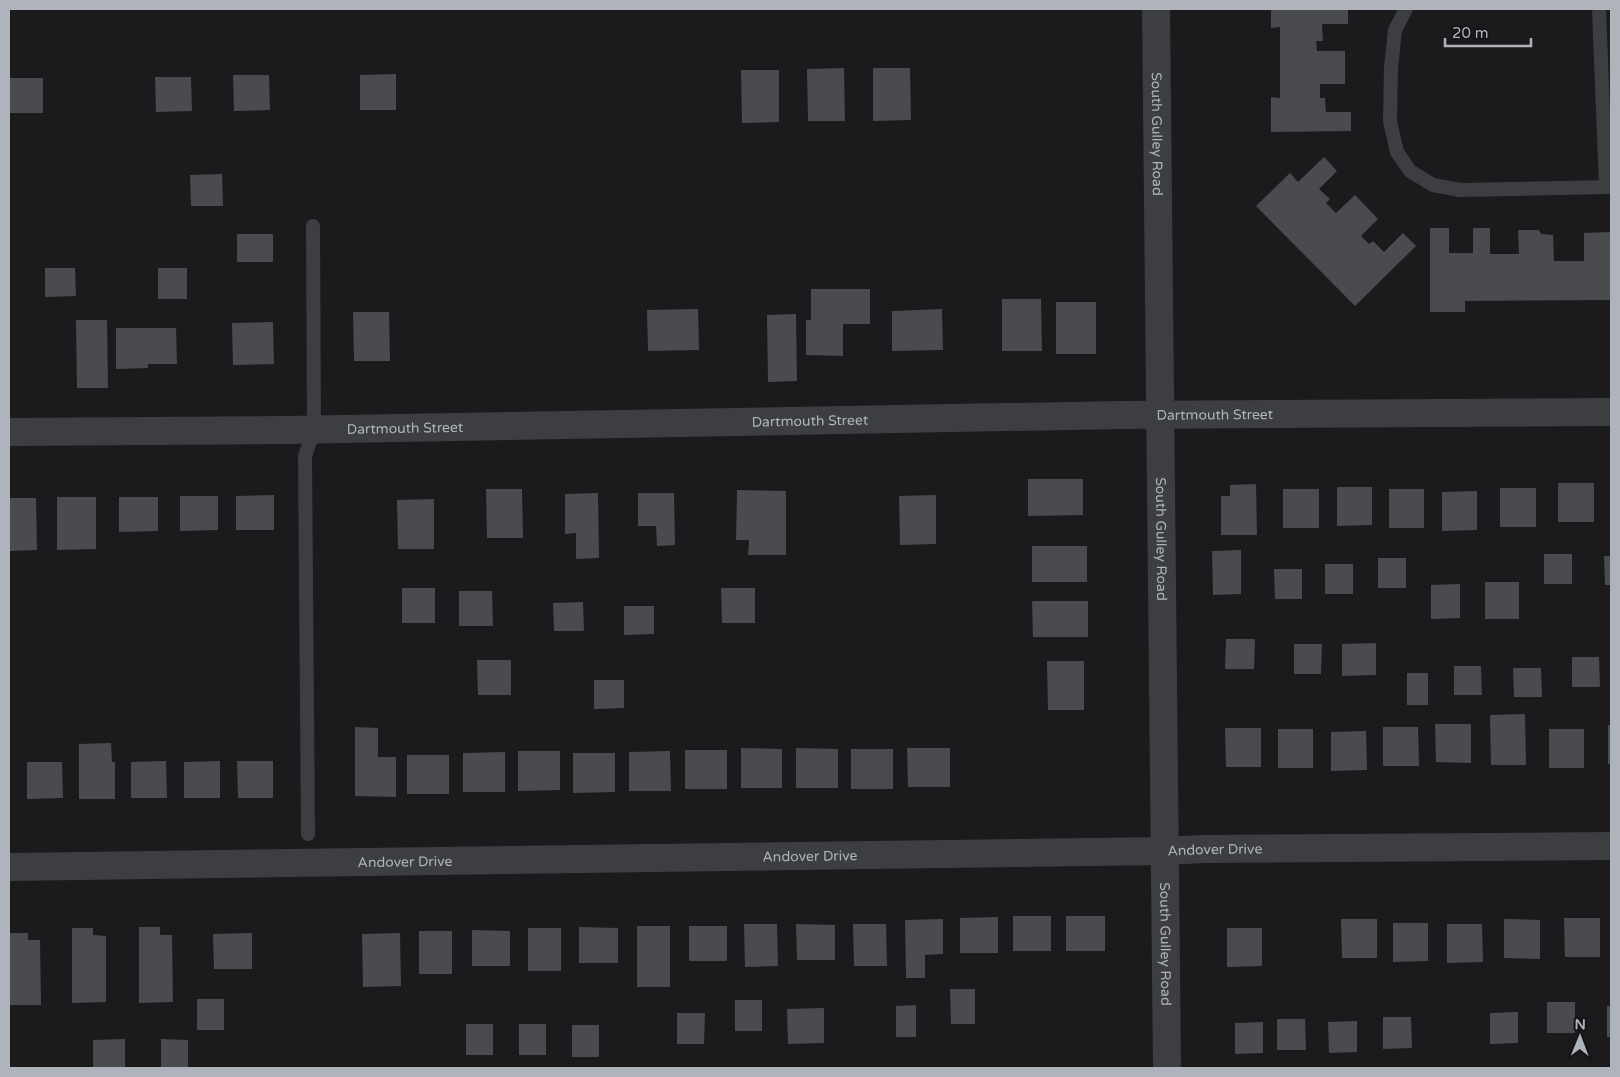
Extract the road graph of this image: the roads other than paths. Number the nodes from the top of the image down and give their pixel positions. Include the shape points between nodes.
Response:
1 (1156, 9) edge
2 (1406, 9) edge
3 (1599, 9) edge
4 (1609, 187) edge
5 (313, 226) dead end
6 (1611, 412) edge
7 (1160, 415) junction
8 (314, 429) junction
9 (9, 432) edge
10 (308, 834) dead end
11 (1611, 846) edge
12 (1165, 852) junction
13 (9, 867) edge
14 (1167, 1068) edge

1 - 7 street, South Gulley Road
2 - 4 lane via 1394,30 1390,121 1397,152 1410,171 1433,185 1460,190
3 - 4 lane
5 - 8 lane
6 - 7 street, Dartmouth Street
7 - 8 street, Dartmouth Street
7 - 12 street, South Gulley Road
8 - 9 street, Dartmouth Street
8 - 10 lane via 305,456
11 - 12 street, Andover Drive
12 - 13 street, Andover Drive
12 - 14 street, South Gulley Road

